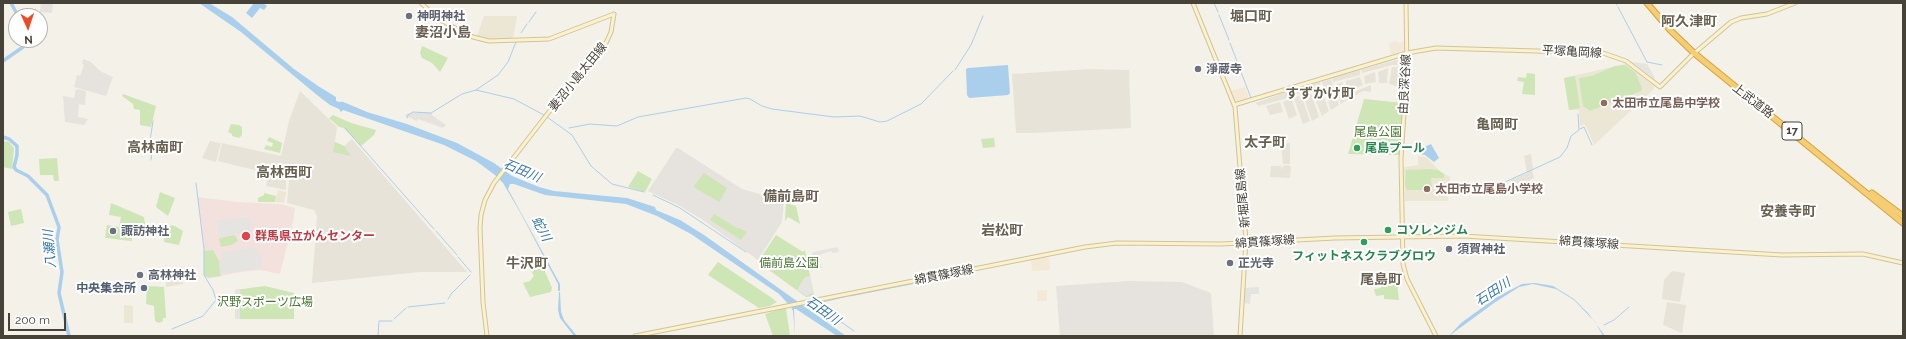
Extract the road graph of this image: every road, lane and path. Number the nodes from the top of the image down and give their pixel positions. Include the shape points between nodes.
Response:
1 (421, 3) edge
2 (1193, 3) edge
3 (1406, 3) edge
4 (1647, 3) edge
5 (1651, 3) edge
6 (1795, 3) edge
7 (1696, 52) junction
8 (1407, 53) junction
9 (1234, 105) junction
10 (1855, 183) junction
11 (1872, 193) junction
12 (1903, 216) edge
13 (1903, 220) edge
14 (1903, 223) edge
15 (1903, 227) edge
16 (1402, 237) junction
17 (1245, 242) junction
18 (1903, 263) edge
19 (487, 336) edge
20 (635, 336) edge
21 (1240, 336) edge
22 (1436, 336) edge

1 - 19 main road, 妻沼小島太田線 via 453,27 473,37 492,41 549,39 614,14 606,43 546,116 496,181 485,200 480,221 482,302
2 - 9 main road, 新堀尾島線
3 - 8 main road, 由良深谷線
4 - 7 highway, 上武道路 / 17 via 1667,27
5 - 7 highway, 上武道路 / 17
6 - 7 main road, 平塚亀岡線 via 1767,14 1734,21
7 - 8 main road, 平塚亀岡線 via 1660,87 1624,60 1600,53 1436,48
7 - 10 highway, 上武道路 / 17
7 - 11 highway, 上武道路 / 17
8 - 9 main road
8 - 16 main road, 由良深谷線 via 1401,158
9 - 17 main road, 新堀尾島線 via 1244,203
10 - 14 highway, 上武道路 / 17
10 - 15 highway, 17
11 - 12 highway, 17
11 - 13 highway, 上武道路 / 17
16 - 17 main road, 綿貫篠塚線
16 - 18 main road, 綿貫篠塚線 via 1463,236 1782,255 1863,254
16 - 22 main road, 由良深谷線 via 1403,264 1407,279
17 - 20 main road, 綿貫篠塚線 via 1101,244
17 - 21 main road

